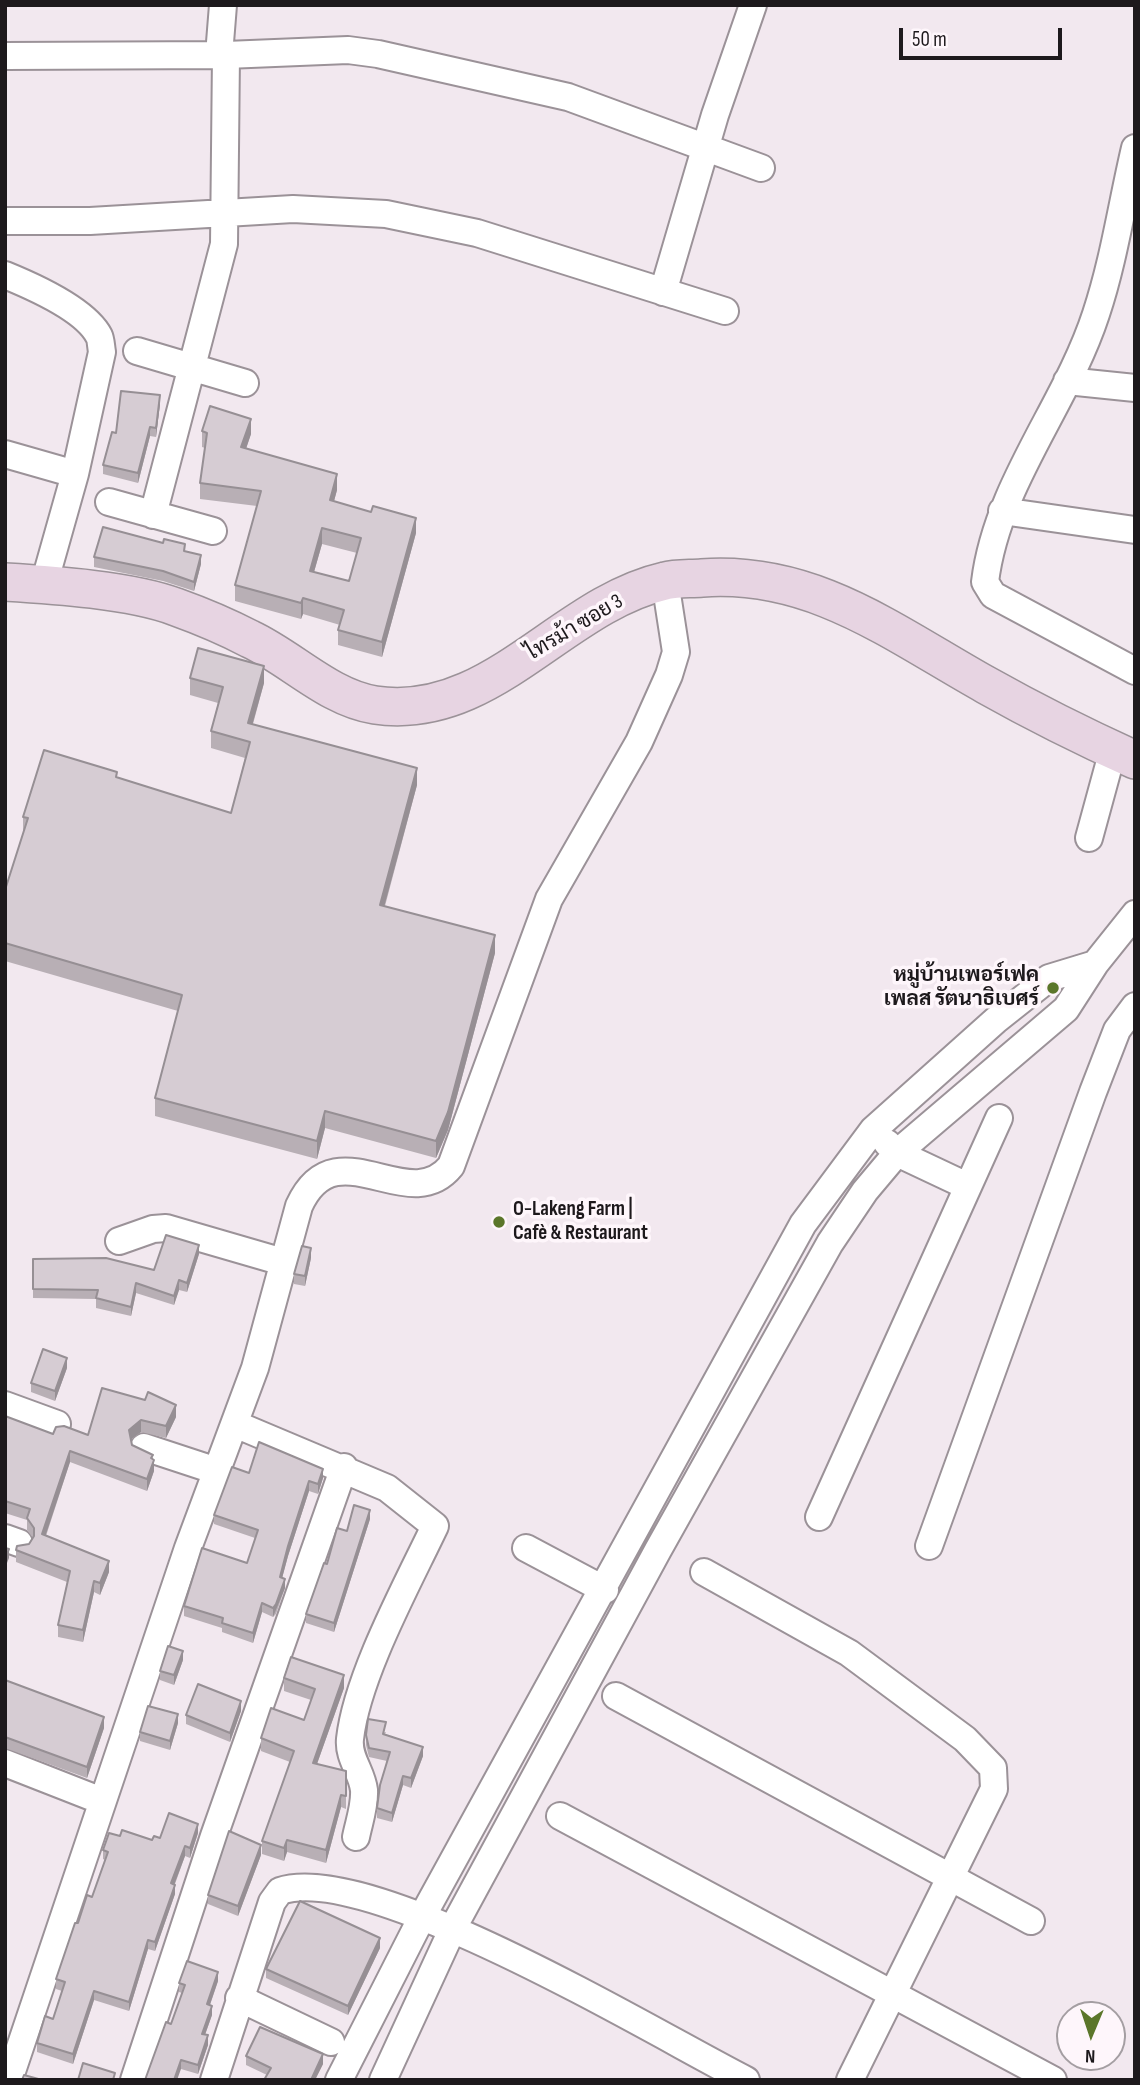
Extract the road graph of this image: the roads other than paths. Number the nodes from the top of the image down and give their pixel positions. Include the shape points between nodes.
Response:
1 (223, 5) edge
2 (753, 5) edge
3 (5, 55) edge
4 (222, 55) junction
5 (705, 147) junction
6 (1135, 148) edge
7 (761, 168) dead end
8 (226, 211) junction
9 (5, 221) edge
10 (1125, 237) edge
11 (5, 275) edge
12 (663, 292) junction
13 (725, 311) dead end
14 (137, 351) dead end
15 (194, 368) junction
16 (1067, 381) junction
17 (245, 383) dead end
18 (1135, 388) edge
19 (5, 454) edge
20 (75, 474) junction
21 (109, 502) dead end
22 (1002, 511) junction
23 (153, 515) junction
24 (1135, 530) edge
25 (213, 531) dead end
26 (664, 581) junction
27 (5, 582) edge
28 (44, 584) junction
29 (1135, 671) edge
30 (1124, 755) edge
31 (1088, 838) dead end
32 (1135, 914) edge
33 (1095, 964) junction
34 (1135, 1006) edge
35 (999, 1118) dead end
36 (873, 1130) junction
37 (897, 1153) junction
38 (967, 1186) junction
39 (119, 1241) dead end
40 (283, 1262) junction
41 (5, 1405) edge
42 (237, 1420) junction
43 (57, 1424) edge
44 (144, 1447) edge
45 (344, 1467) junction
46 (217, 1471) junction
47 (660, 1485) junction
48 (687, 1497) junction
49 (819, 1517) dead end
50 (929, 1546) dead end
51 (526, 1548) dead end
52 (704, 1572) dead end
53 (605, 1590) junction
54 (617, 1696) dead end
55 (5, 1763) edge
56 (102, 1801) junction
57 (559, 1816) dead end
58 (356, 1837) dead end
59 (951, 1877) junction
60 (422, 1917) junction
61 (1031, 1921) dead end
62 (453, 1928) junction
63 (893, 1996) junction
64 (239, 1998) junction
65 (331, 2042) dead end
66 (737, 2078) edge
67 (9, 2080) edge
68 (134, 2080) edge
69 (214, 2080) edge
70 (339, 2080) edge
71 (383, 2080) edge
72 (850, 2080) edge
73 (1053, 2080) edge

1 - 4 street
2 - 5 street
3 - 4 street
4 - 5 street via 348,50 378,54 568,97
4 - 8 street
5 - 7 street
5 - 12 street
6 - 10 street
8 - 9 street via 90,221
8 - 12 street via 387,214 477,233
8 - 15 street via 224,244
10 - 16 street
11 - 20 street via 65,306 98,335 102,352
12 - 13 street
14 - 15 street
15 - 17 street
15 - 23 street
16 - 18 street
16 - 22 street
19 - 20 street
20 - 28 street
21 - 23 street
22 - 24 street
22 - 29 street via 985,582 993,595
23 - 25 street
26 - 28 street, ไทรม้า ซอย 3 via 614,601 474,690 420,706 374,705 333,690 290,660 176,606
26 - 30 street, ไทรม้า ซอย 3 via 733,576 831,598 1032,711
26 - 40 street via 676,652 669,675 639,742 549,899 451,1166 442,1178 420,1185 349,1170 314,1182 299,1206
27 - 28 street, ไทรม้า ซอย 3
30 - 31 street
32 - 33 street
33 - 36 street via 1049,978
33 - 37 street via 1066,1009
34 - 50 street via 1117,1030 1093,1091
35 - 38 street
36 - 37 street
36 - 47 street via 803,1224
37 - 38 street
37 - 48 street via 830,1243
38 - 49 street
39 - 40 street via 166,1228
40 - 42 street
41 - 43 street
42 - 45 street
42 - 46 street
44 - 46 street
45 - 58 street via 387,1488 435,1526 372,1664 357,1710 350,1753 363,1801
45 - 68 street
46 - 56 street
47 - 48 street
47 - 53 street
48 - 62 street
51 - 53 street
52 - 59 street via 849,1653 965,1739 993,1768 995,1789
53 - 60 street
54 - 59 street
55 - 56 street
56 - 67 street
57 - 63 street
59 - 61 street
59 - 63 street
60 - 62 street
60 - 64 street via 330,1889 307,1886 281,1891 272,1902
60 - 70 street
62 - 66 street
62 - 71 street
63 - 72 street
63 - 73 street
64 - 65 street
64 - 69 street

